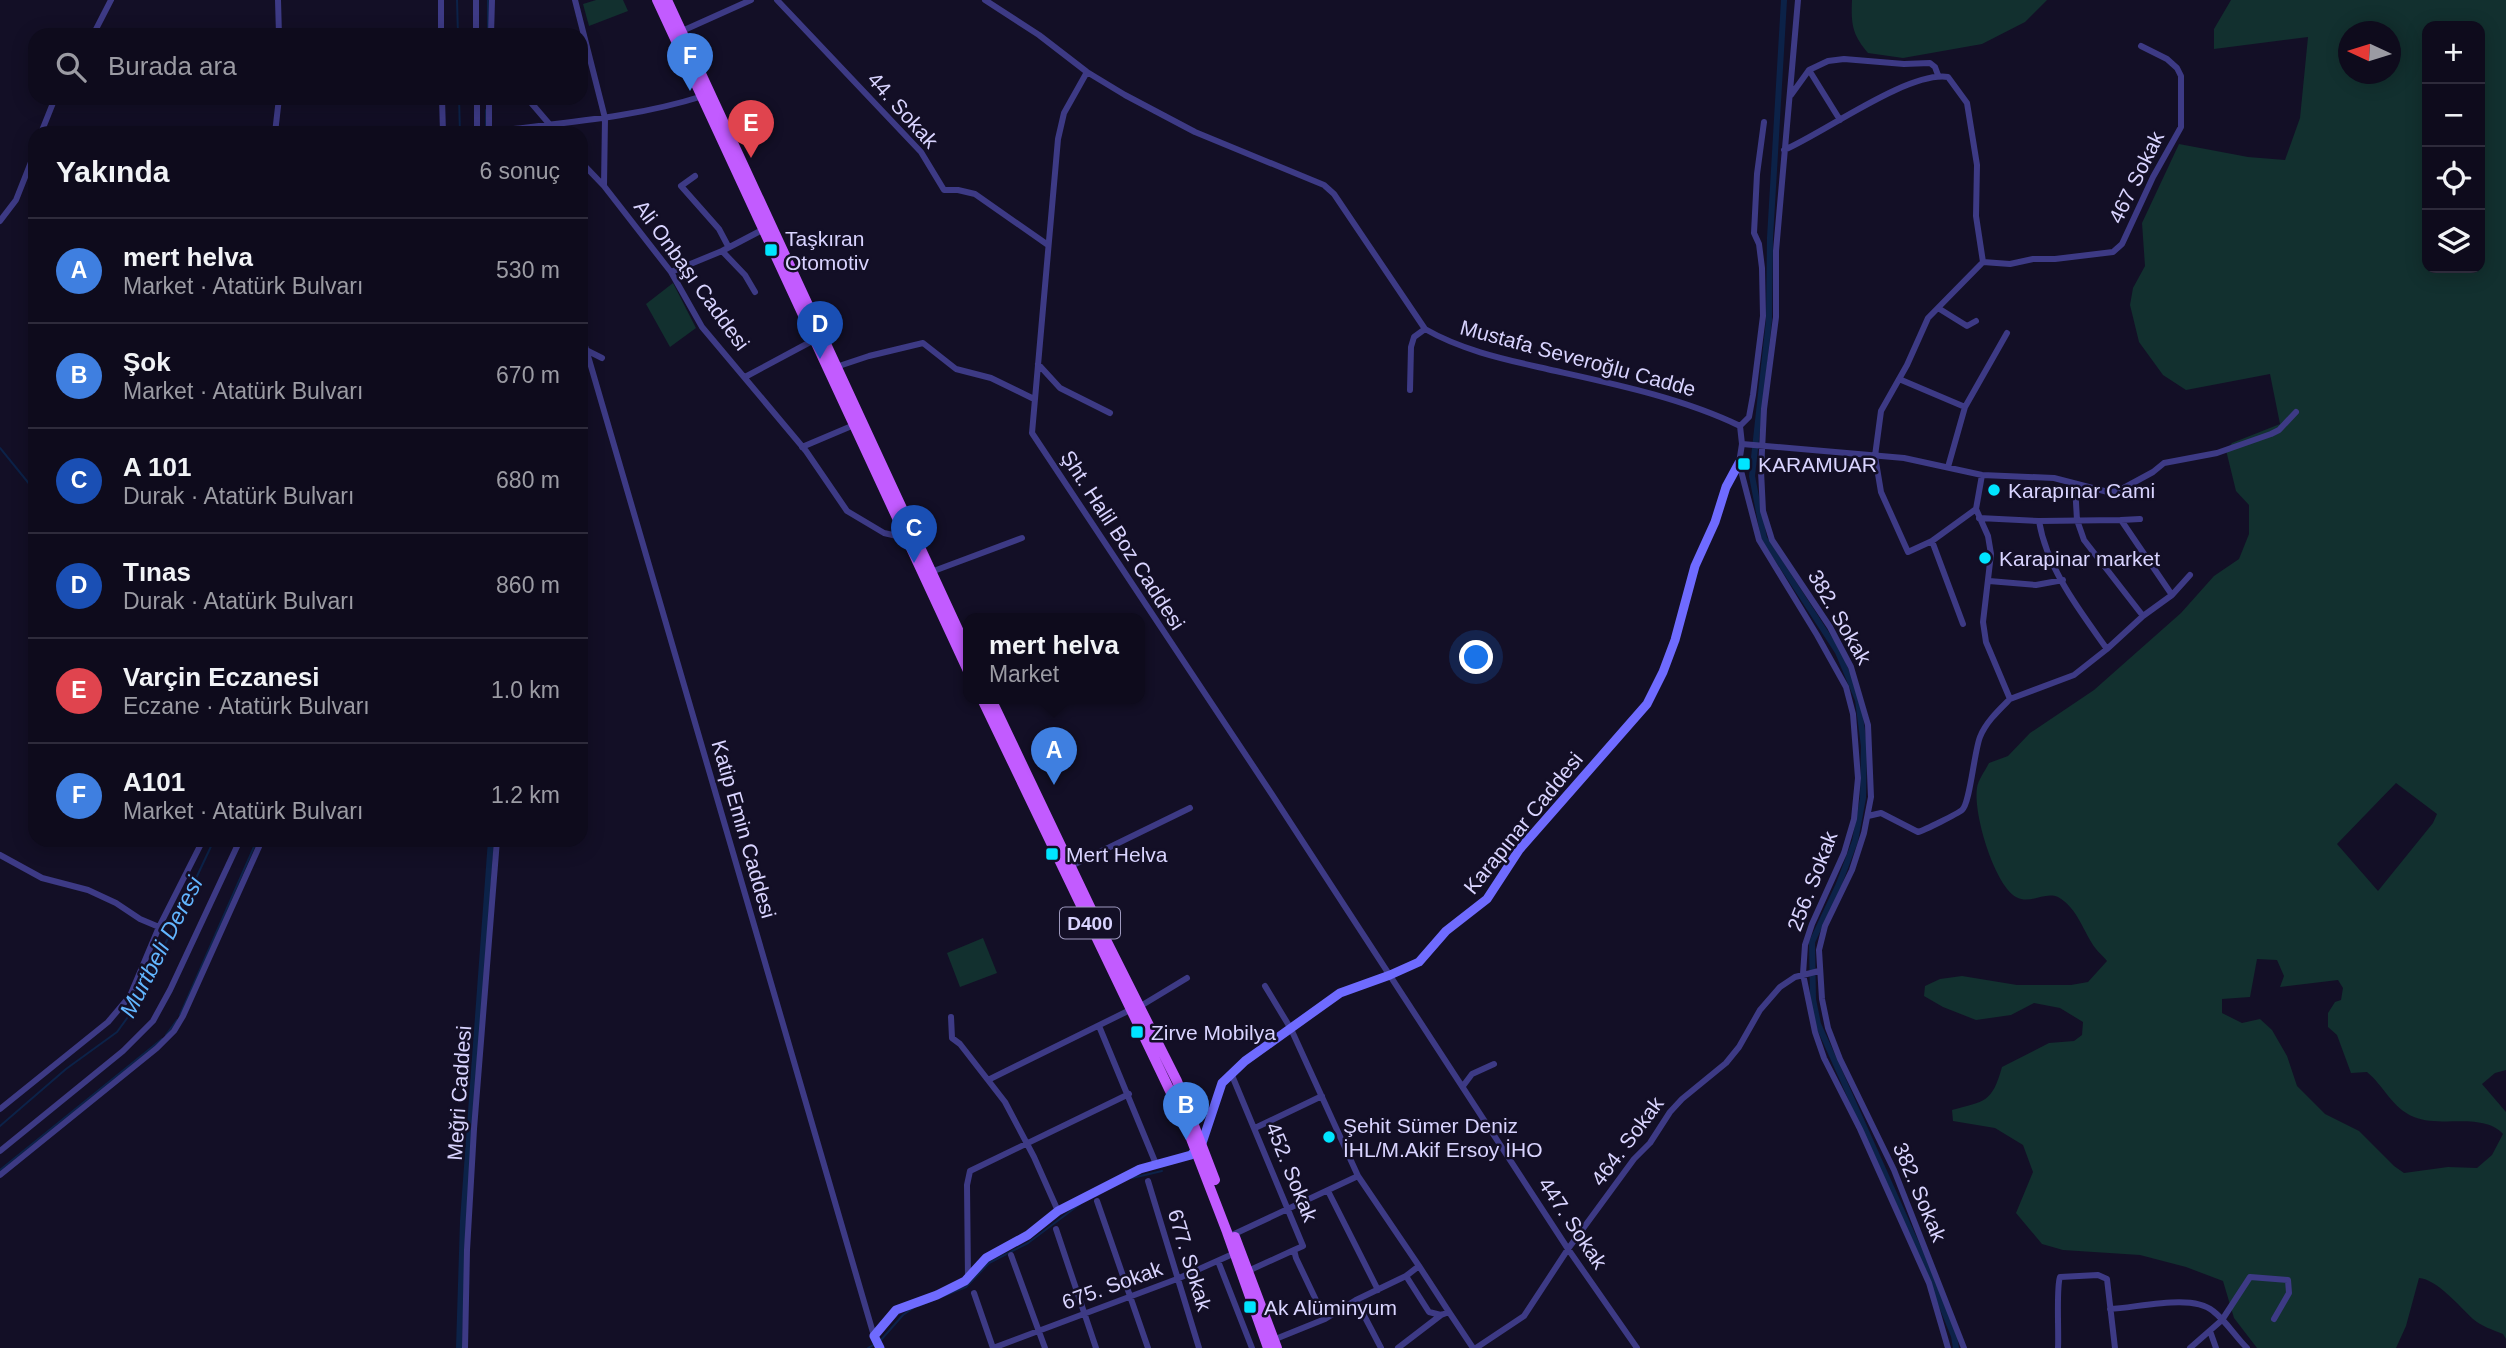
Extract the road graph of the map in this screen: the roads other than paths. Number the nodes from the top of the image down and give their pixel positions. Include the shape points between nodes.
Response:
1 (111, 0) edge
2 (278, 0) edge
3 (441, 0) edge
4 (476, 0) edge
5 (492, 0) edge
6 (575, 0) edge
7 (657, 0) edge
8 (667, 0) edge
9 (751, 0) edge
10 (777, 0) edge
11 (985, 0) edge
12 (1798, 0) edge
13 (97, 28) edge
14 (279, 28) edge
15 (441, 28) edge
16 (477, 28) edge
17 (491, 28) edge
18 (582, 28) edge
19 (682, 31) junction
20 (2141, 46) dead end
21 (588, 51) edge
22 (1809, 70) junction
23 (1087, 72) junction
24 (1938, 75) junction
25 (707, 95) junction
26 (1790, 96) junction
27 (52, 105) edge
28 (278, 105) edge
29 (442, 105) edge
30 (479, 105) edge
31 (488, 105) edge
32 (533, 105) edge
33 (605, 118) junction
34 (1840, 120) junction
35 (1764, 122) dead end
36 (550, 124) junction
37 (44, 126) edge
38 (276, 126) edge
39 (443, 126) edge
40 (483, 126) edge
41 (486, 126) edge
42 (541, 126) edge
43 (1784, 150) junction
44 (588, 169) edge
45 (28, 170) edge
46 (695, 176) dead end
47 (604, 186) junction
48 (0, 221) edge
49 (764, 229) junction
50 (1048, 244) junction
51 (728, 246) junction
52 (722, 251) junction
53 (1983, 262) junction
54 (671, 272) junction
55 (755, 292) dead end
56 (1938, 308) junction
57 (1976, 321) dead end
58 (1425, 329) junction
59 (2007, 333) dead end
60 (814, 340) junction
61 (588, 353) edge
62 (601, 358) dead end
63 (1038, 364) junction
64 (588, 366) edge
65 (836, 367) junction
66 (746, 377) junction
67 (1899, 379) junction
68 (1410, 390) dead end
69 (1034, 399) junction
70 (1965, 407) junction
71 (2296, 412) dead end
72 (1110, 413) dead end
73 (854, 425) junction
74 (1740, 426) junction
75 (1745, 444) junction
76 (1761, 446) junction
77 (802, 447) junction
78 (1875, 456) junction
79 (1739, 463) junction
80 (1948, 467) junction
81 (1982, 475) junction
82 (2075, 485) junction
83 (1976, 509) junction
84 (1979, 518) junction
85 (2140, 519) dead end
86 (2077, 520) junction
87 (2121, 520) junction
88 (2039, 521) junction
89 (908, 532) junction
90 (1022, 538) dead end
91 (1932, 541) junction
92 (931, 572) junction
93 (2190, 575) dead end
94 (2063, 580) junction
95 (1989, 582) junction
96 (2172, 595) junction
97 (2143, 616) junction
98 (1963, 624) dead end
99 (963, 640) edge
100 (2108, 649) junction
101 (963, 659) edge
102 (2010, 699) junction
103 (984, 704) edge
104 (993, 704) edge
105 (1190, 808) dead end
106 (1868, 816) junction
107 (199, 847) edge
108 (237, 847) edge
109 (259, 847) edge
110 (496, 847) edge
111 (0, 855) edge
112 (1071, 866) junction
113 (159, 926) junction
114 (1818, 971) junction
115 (1806, 974) junction
116 (1390, 975) junction
117 (1187, 978) dead end
118 (1265, 986) dead end
119 (1135, 1008) junction
120 (951, 1017) dead end
121 (1099, 1026) junction
122 (1292, 1029) junction
123 (1494, 1064) dead end
124 (1231, 1073) junction
125 (988, 1080) junction
126 (1463, 1086) junction
127 (1129, 1094) junction
128 (1322, 1096) junction
129 (0, 1109) edge
130 (1212, 1110) junction
131 (1187, 1117) junction
132 (1255, 1128) junction
133 (1026, 1142) junction
134 (1199, 1145) junction
135 (0, 1151) edge
136 (1156, 1164) junction
137 (0, 1175) edge
138 (1358, 1176) junction
139 (1148, 1181) dead end
140 (1328, 1191) junction
141 (1097, 1201) dead end
142 (1289, 1209) junction
143 (1058, 1211) junction
144 (1056, 1229) dead end
145 (1231, 1235) junction
146 (1294, 1250) junction
147 (1568, 1250) junction
148 (1238, 1252) junction
149 (1012, 1255) dead end
150 (1218, 1261) junction
151 (1419, 1266) junction
152 (1248, 1271) junction
153 (1406, 1276) junction
154 (968, 1278) junction
155 (1177, 1279) junction
156 (1378, 1290) junction
157 (974, 1293) dead end
158 (1130, 1296) junction
159 (1356, 1300) junction
160 (2110, 1309) junction
161 (1449, 1312) junction
162 (1084, 1313) junction
163 (1441, 1315) junction
164 (1325, 1319) junction
165 (2274, 1319) dead end
166 (2222, 1320) junction
167 (1039, 1330) junction
168 (2210, 1331) junction
169 (878, 1345) edge
170 (1273, 1345) edge
171 (465, 1348) edge
172 (993, 1348) edge
173 (1045, 1348) edge
174 (1096, 1348) edge
175 (1148, 1348) edge
176 (1199, 1348) edge
177 (1252, 1348) edge
178 (1381, 1348) edge
179 (1398, 1348) edge
180 (1474, 1348) edge
181 (1637, 1348) edge
182 (1948, 1348) edge
183 (1964, 1348) edge
184 (2058, 1348) edge
185 (2115, 1348) edge
186 (2190, 1348) edge
187 (2216, 1348) edge
188 (2247, 1348) edge

1 - 13 street
2 - 14 street
3 - 15 street
4 - 16 street
5 - 17 street
6 - 18 street
7 - 25 main road
8 - 19 main road
9 - 19 street
10 - 50 street, 44. Sokak via 921,152 944,190 975,194
11 - 23 street
12 - 26 street, 382. Sokak
19 - 25 main road
20 - 53 street, 467 Sokak via 2167,59 2181,76 2181,127 2122,244 2113,252 2010,264
21 - 33 street
22 - 24 street via 1844,59 1930,63
22 - 26 street
22 - 34 street
23 - 50 street, Şht. Halil Boz Caddesi via 1064,113 1058,139
23 - 58 street via 1195,132 1324,185
24 - 34 street via 1880,97
24 - 53 street via 1948,77 1967,103 1977,165 1976,216
25 - 33 street
25 - 49 main road
25 - 65 main road
26 - 43 street, 382. Sokak
27 - 37 street
28 - 38 street
29 - 39 street
30 - 40 street
31 - 41 street
32 - 36 street
33 - 36 street
33 - 47 street
34 - 43 street
35 - 74 street via 1754,233 1762,268 1763,317 1754,396
36 - 42 street
43 - 76 street, 382. Sokak via 1776,317
44 - 47 street, Ali Onbaşı Caddesi
45 - 48 street via 16,200
46 - 51 street via 681,186
47 - 54 street, Ali Onbaşı Caddesi
49 - 51 street
49 - 60 main road
50 - 63 street, Şht. Halil Boz Caddesi
51 - 52 street
52 - 54 street
52 - 55 street
53 - 56 street
54 - 66 street, Ali Onbaşı Caddesi via 702,327
56 - 57 street via 1961,324
56 - 67 street via 1928,318
58 - 68 street via 1414,337 1411,347
58 - 74 street, Mustafa Severoğlu Cadde via 1491,355 1691,406
59 - 70 street
60 - 66 street
60 - 73 main road
61 - 62 street
63 - 69 street, Şht. Halil Boz Caddesi
63 - 72 street via 1060,388
64 - 169 street, Katip Emin Caddesi
65 - 69 street via 923,343 956,369 991,377
65 - 89 main road
66 - 77 street, Ali Onbaşı Caddesi
67 - 70 street
67 - 78 street via 1881,411
69 - 116 street, Şht. Halil Boz Caddesi via 1032,433
70 - 80 street
71 - 82 street via 2271,434 2217,453 2164,463 2118,491
73 - 77 street
73 - 89 main road
74 - 75 street, 256. Sokak
75 - 76 street
75 - 79 street, 256. Sokak
76 - 78 street
76 - 106 street, 382. Sokak via 1763,511 1772,540 1830,627 1864,706 1871,797
77 - 89 street, Ali Onbaşı Caddesi via 848,511 884,533 897,536
78 - 80 street
78 - 91 street via 1881,492 1908,552
79 - 115 street, 256. Sokak via 1759,541 1846,687 1853,714 1858,778 1854,819 1812,923 1805,946
79 - 116 street, Karapınar Caddesi via 1695,566 1675,640 1647,704 1519,850 1487,899 1446,931 1419,962
80 - 81 street
81 - 82 street via 2054,478
81 - 83 street
82 - 86 street
83 - 84 street
83 - 91 street
84 - 88 street
84 - 95 street via 1990,546
85 - 87 street
86 - 87 street
86 - 88 street
86 - 97 street via 2092,553
87 - 96 street
88 - 94 street via 2048,558
89 - 92 main road
89 - 101 main road
90 - 92 street
91 - 98 street
92 - 99 main road
93 - 96 street
94 - 95 street via 2036,585
94 - 100 street
95 - 102 street via 1983,622 1986,642
96 - 97 street
97 - 100 street
100 - 102 street via 2074,675
102 - 106 street via 1981,734 1963,810 1918,832 1881,814
103 - 119 main road, D400
104 - 112 main road, D400
105 - 112 street
106 - 114 street, 382. Sokak via 1852,870 1825,926
107 - 113 street
108 - 135 street via 153,1021
109 - 137 street via 174,1031
110 - 171 street, Meğri Caddesi via 474,1129
111 - 113 street via 42,878 88,890
112 - 119 main road, D400
113 - 129 street via 130,996 119,1010
114 - 115 street, 464. Sokak
114 - 183 street, 382. Sokak via 1828,1028 1840,1059 1894,1170
115 - 147 street, 464. Sokak via 1780,988 1726,1063 1670,1112
115 - 182 street, 256. Sokak via 1824,1058 1929,1283
116 - 122 street, Karapınar Caddesi via 1340,993
116 - 126 street, 447. Sokak
117 - 119 street
118 - 122 street
119 - 121 street
119 - 131 main road, D400 via 1177,1081
120 - 125 street via 952,1038
121 - 125 street
121 - 127 street
122 - 124 street, Karapınar Caddesi
122 - 128 street
123 - 126 street via 1472,1074
124 - 130 street, Karapınar Caddesi
124 - 132 street, 452. Sokak
125 - 133 street
126 - 147 street, 447. Sokak
127 - 133 street
127 - 136 street
128 - 132 street
128 - 138 street
130 - 131 street
130 - 134 street, Karapınar Caddesi
131 - 134 main road, D400
132 - 142 street, 452. Sokak
133 - 143 street
133 - 154 street via 968,1175
134 - 136 street via 1191,1156
134 - 145 main road, D400
136 - 143 street
138 - 140 street
138 - 151 street
139 - 155 street, 677. Sokak
140 - 142 street
140 - 156 street
141 - 158 street
142 - 145 street
142 - 146 street, 452. Sokak via 1303,1246
143 - 154 street via 1028,1235 986,1258
144 - 162 street
145 - 148 main road, D400
146 - 152 street
146 - 164 street, 452. Sokak
147 - 180 street, 464. Sokak via 1524,1316
147 - 181 street, 447. Sokak
148 - 150 street, 675. Sokak
148 - 152 main road, D400
148 - 170 main road, D400
149 - 167 street
150 - 155 street, 675. Sokak
150 - 177 street
151 - 153 street
151 - 161 street
152 - 170 main road, D400
153 - 156 street
153 - 163 street via 1429,1312
154 - 169 street via 896,1310
155 - 158 street, 675. Sokak
155 - 176 street, 677. Sokak
156 - 159 street
157 - 172 street
158 - 162 street, 675. Sokak
158 - 175 street
159 - 164 street
159 - 178 street
160 - 166 street via 2197,1304
160 - 184 street via 2103,1276 2060,1277
160 - 185 street
161 - 163 street
161 - 180 street
162 - 167 street, 675. Sokak
162 - 174 street
163 - 179 street
164 - 170 street
165 - 166 street via 2289,1293 2288,1280 2250,1277
166 - 168 street
166 - 188 street
167 - 172 street, 675. Sokak
167 - 173 street
168 - 186 street
168 - 187 street

